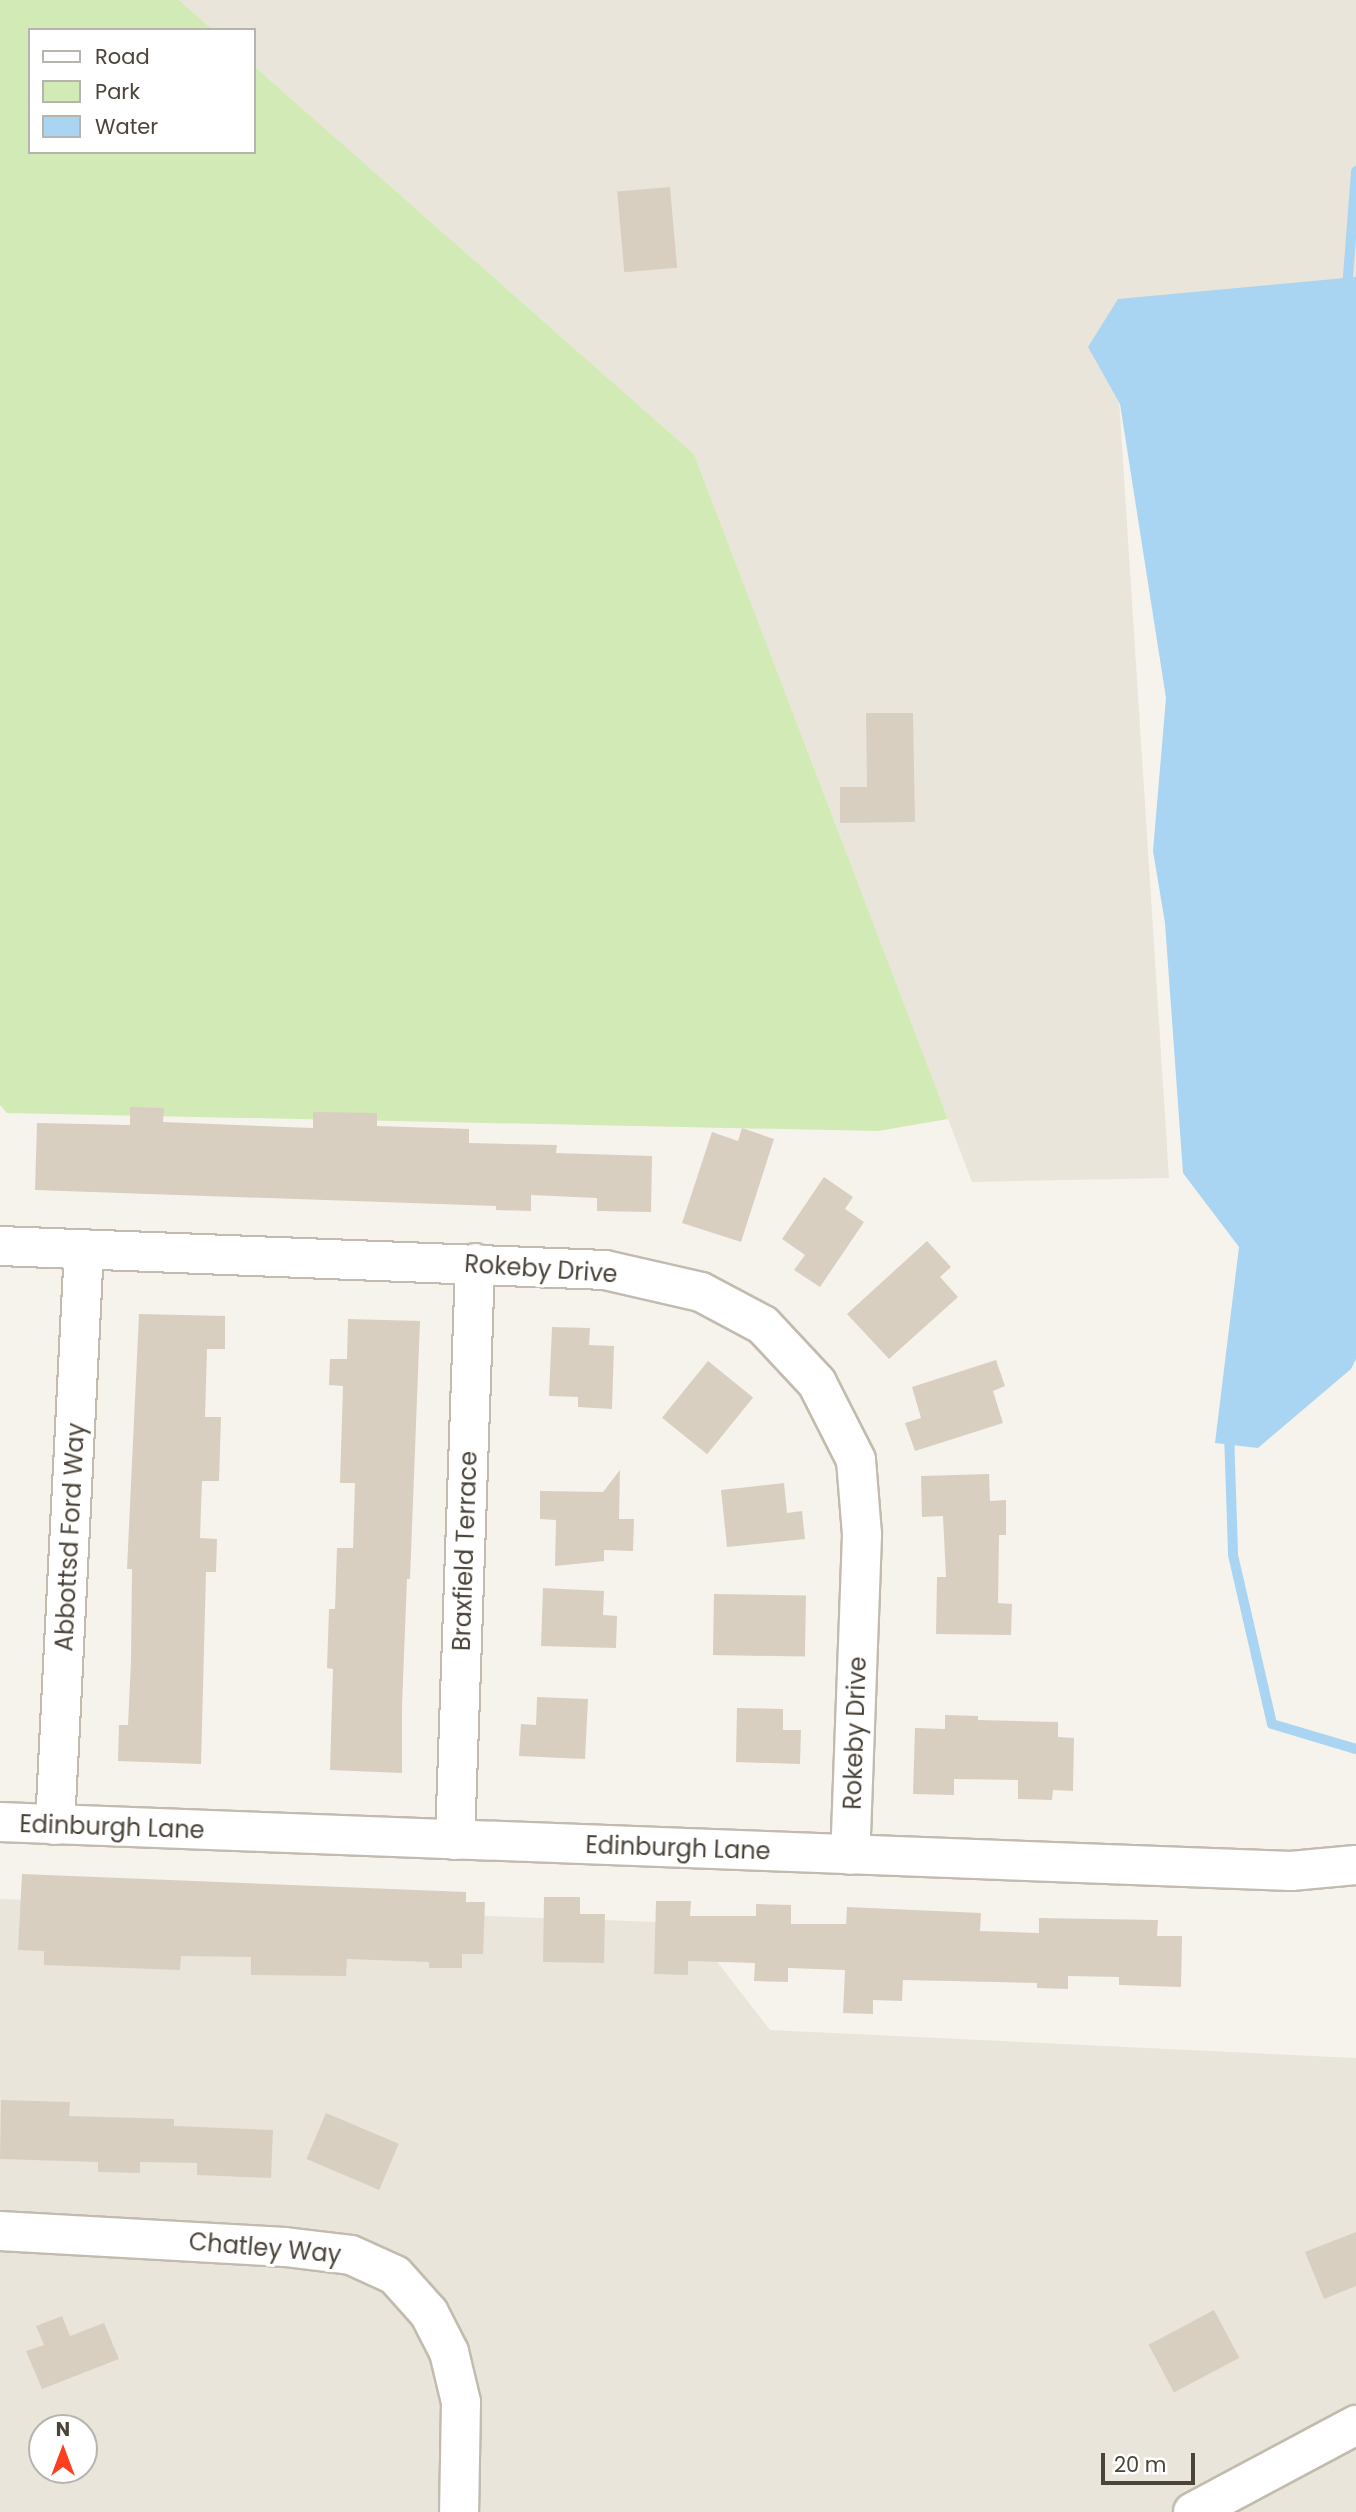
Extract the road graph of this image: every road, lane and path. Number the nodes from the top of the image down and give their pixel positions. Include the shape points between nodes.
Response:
1 (0, 1246) edge
2 (84, 1249) junction
3 (475, 1263) junction
4 (0, 1822) edge
5 (55, 1825) junction
6 (455, 1840) junction
7 (850, 1855) junction
8 (1356, 1864) edge
9 (0, 2231) edge
10 (1356, 2425) edge
11 (459, 2512) edge
12 (1193, 2512) edge

1 - 2 street, Rokeby Drive
2 - 3 street, Rokeby Drive
2 - 5 street, Abbottsd Ford Way
3 - 6 street, Braxfield Terrace
3 - 7 street, Rokeby Drive via 605,1270 701,1292 763,1325 817,1383 856,1460 862,1535
4 - 5 street, Edinburgh Lane
5 - 6 street, Edinburgh Lane
6 - 7 street, Edinburgh Lane
7 - 8 street, Edinburgh Lane via 1291,1871
9 - 11 street, Chatley Way via 285,2247 351,2255 395,2275 429,2313 449,2352 461,2402
10 - 12 street

